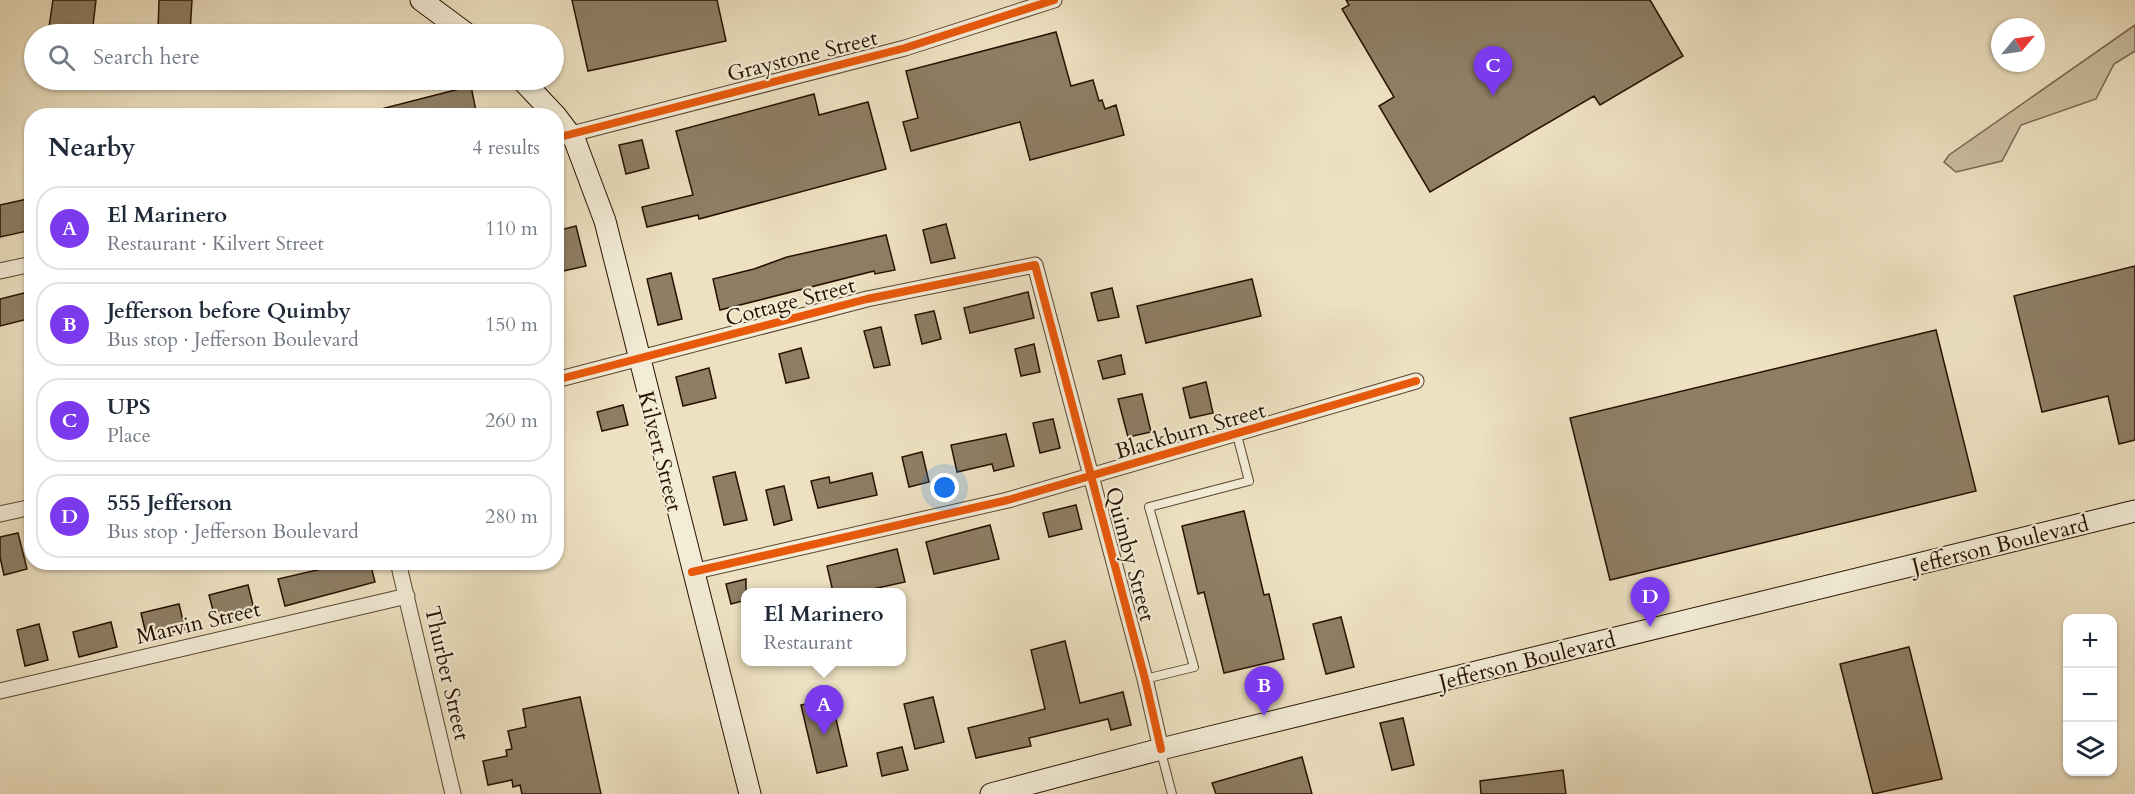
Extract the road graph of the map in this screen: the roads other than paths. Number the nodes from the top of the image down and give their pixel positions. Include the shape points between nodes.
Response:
1 (421, 0) edge
2 (1054, 0) edge
3 (453, 24) edge
4 (531, 90) edge
5 (548, 108) edge
6 (564, 136) edge
7 (564, 137) edge
8 (1035, 265) joint
9 (24, 266) edge
10 (0, 271) edge
11 (639, 361) junction
12 (564, 378) edge
13 (1416, 381) dead end
14 (1236, 435) junction
15 (1092, 477) junction
16 (24, 509) edge
17 (2135, 511) edge
18 (0, 514) edge
19 (400, 570) edge
20 (692, 572) junction
21 (407, 596) junction
22 (1145, 679) junction
23 (0, 691) edge
24 (1161, 749) junction
25 (453, 794) edge
26 (750, 794) edge
27 (991, 794) edge
28 (1172, 794) edge

1 - 3 main road
2 - 6 street, Graystone Street via 905,48
4 - 5 main road, Kilvert Street
7 - 11 main road, Kilvert Street via 582,158 604,221
8 - 11 street, Cottage Street via 867,299
8 - 15 street, Quimby Street
9 - 10 street
11 - 12 street, Cottage Street
11 - 20 main road, Kilvert Street
13 - 14 street, Blackburn Street
14 - 15 street, Blackburn Street
14 - 22 lane via 1249,481 1149,507 1194,668
15 - 20 street, Blackburn Street
15 - 22 street, Quimby Street
16 - 18 street
17 - 24 main road, Jefferson Boulevard
19 - 21 street, Thurber Street
20 - 26 main road, Kilvert Street
21 - 23 street, Marvin Street
21 - 25 street, Thurber Street
22 - 24 street, Quimby Street
24 - 27 main road, Jefferson Boulevard
24 - 28 lane

